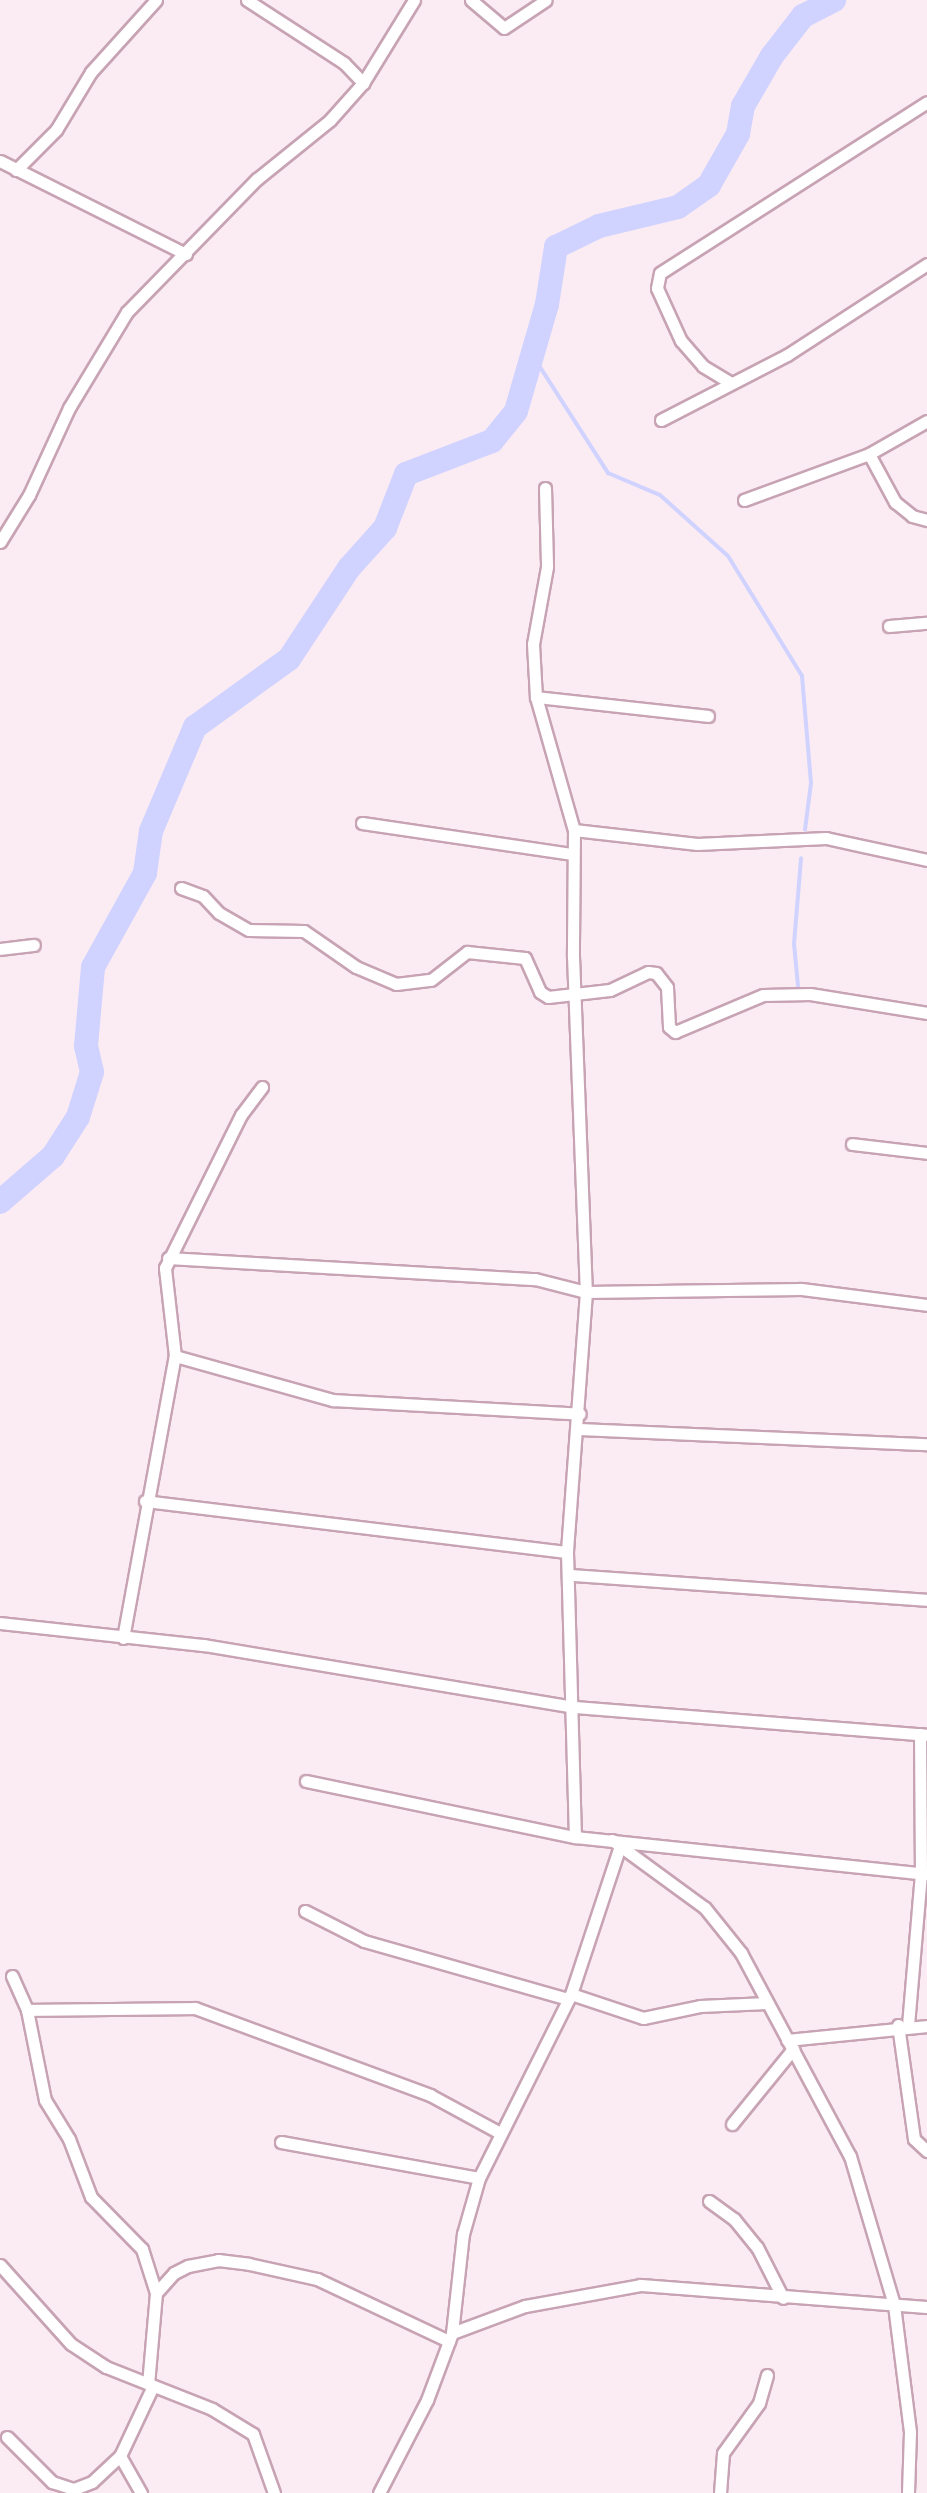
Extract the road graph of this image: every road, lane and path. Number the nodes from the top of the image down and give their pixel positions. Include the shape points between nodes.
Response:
1 (156, 0) edge
2 (247, 0) edge
3 (414, 0) edge
4 (471, 0) edge
5 (546, 0) edge
6 (363, 83) junction
7 (927, 102) edge
8 (0, 161) edge
9 (16, 170) junction
10 (186, 254) junction
11 (927, 264) edge
12 (731, 383) junction
13 (661, 420) dead end
14 (927, 421) edge
15 (869, 454) junction
16 (545, 488) dead end
17 (744, 500) dead end
18 (927, 520) edge
19 (0, 542) edge
20 (927, 623) edge
21 (889, 626) dead end
22 (536, 697) junction
23 (708, 716) dead end
24 (362, 823) dead end
25 (574, 830) junction
26 (573, 854) junction
27 (927, 860) edge
28 (181, 888) dead end
29 (34, 945) dead end
30 (0, 949) edge
31 (574, 997) junction
32 (927, 1013) edge
33 (262, 1087) dead end
34 (852, 1144) dead end
35 (927, 1153) edge
36 (168, 1258) junction
37 (586, 1292) junction
38 (927, 1305) edge
39 (175, 1356) junction
40 (580, 1414) junction
41 (579, 1429) junction
42 (927, 1444) edge
43 (145, 1501) junction
44 (567, 1552) junction
45 (572, 1575) junction
46 (927, 1600) edge
47 (0, 1623) edge
48 (123, 1638) junction
49 (574, 1707) junction
50 (923, 1734) edge
51 (306, 1781) dead end
52 (575, 1837) junction
53 (616, 1844) junction
54 (924, 1874) edge
55 (305, 1911) dead end
56 (12, 1976) dead end
57 (570, 1997) junction
58 (767, 2003) junction
59 (27, 2010) junction
60 (903, 2025) junction
61 (927, 2026) edge
62 (790, 2044) junction
63 (732, 2124) dead end
64 (500, 2133) junction
65 (281, 2142) dead end
66 (927, 2151) edge
67 (479, 2178) junction
68 (709, 2201) dead end
69 (0, 2265) edge
70 (156, 2293) junction
71 (783, 2298) junction
72 (894, 2305) junction
73 (927, 2307) edge
74 (450, 2337) junction
75 (767, 2375) dead end
76 (150, 2385) junction
77 (7, 2437) dead end
78 (120, 2456) junction
79 (141, 2493) edge
80 (274, 2493) edge
81 (379, 2493) edge
82 (720, 2493) edge
83 (908, 2493) edge

1 - 9 street via 98,64 56,130
2 - 6 street via 344,63
3 - 6 street
4 - 5 street via 504,28
6 - 10 street via 330,120 257,179
7 - 12 street via 660,273 657,288 681,341 703,366
8 - 9 street
9 - 10 street
10 - 19 street via 110,337
11 - 12 street via 787,355
12 - 13 street
14 - 15 street
15 - 17 street
15 - 18 street via 895,502
16 - 22 street via 547,567 533,644
20 - 21 street
22 - 23 street
22 - 25 street
24 - 26 street
25 - 26 street
25 - 27 street via 697,844 826,838
26 - 31 street
28 - 31 street via 203,896 219,913 249,930 304,931 356,967 396,984 431,980 460,953 518,955 529,964 544,995
29 - 30 street
31 - 32 street via 656,973 667,987 669,1027 675,1032 763,995 810,994
31 - 37 street
33 - 36 street via 241,1115
34 - 35 street
36 - 37 street via 535,1279
36 - 39 street
37 - 38 street via 801,1289
37 - 40 street
39 - 40 street via 333,1400
39 - 43 street
40 - 41 street
41 - 42 street
41 - 44 street
43 - 44 street
43 - 48 street
44 - 45 street
45 - 46 street
45 - 49 street
47 - 48 street
48 - 49 street via 204,1645
49 - 50 street
49 - 52 street
50 - 54 street
51 - 52 street
52 - 53 street
53 - 54 street
53 - 57 street
53 - 58 street via 705,1908 741,1953
54 - 60 street
55 - 57 street via 364,1941
56 - 59 street
57 - 58 street via 643,2018 700,2006
57 - 64 street
58 - 62 street
59 - 64 street via 195,2008 430,2095
59 - 70 street via 45,2100 69,2139 91,2197 142,2249
60 - 61 street
60 - 62 street
60 - 66 street via 914,2139
62 - 63 street
62 - 72 street via 850,2156
64 - 67 street
65 - 67 street
67 - 74 street via 463,2234
68 - 71 street via 734,2219 757,2247
69 - 76 street via 71,2344 106,2367
70 - 74 street via 188,2266 218,2260 249,2264 317,2279
70 - 76 street
71 - 72 street
71 - 74 street via 640,2285 525,2306
72 - 73 street
72 - 83 street via 910,2432
74 - 81 street via 427,2400
75 - 82 street via 759,2403 723,2453
76 - 78 street
76 - 80 street via 212,2409 253,2434
77 - 78 street via 63,2489 92,2482
78 - 79 street

